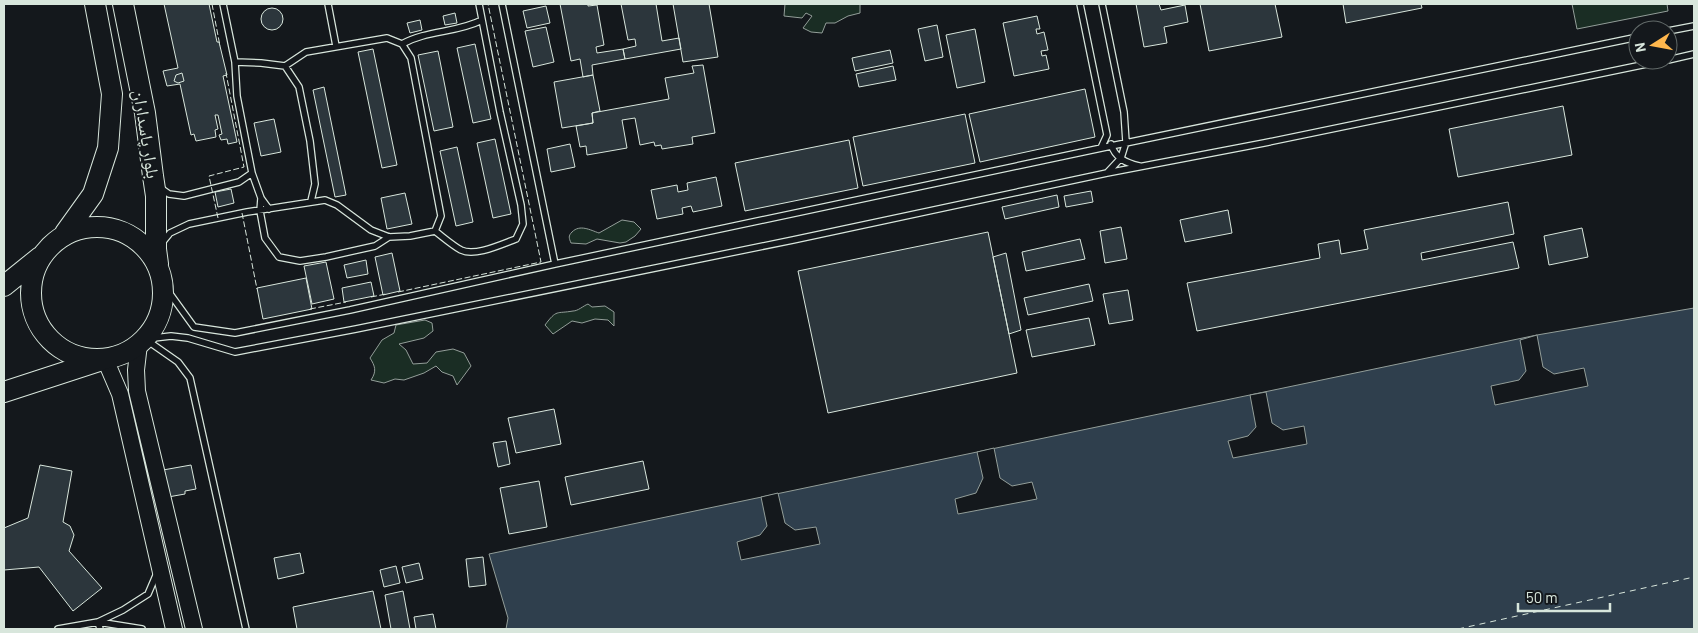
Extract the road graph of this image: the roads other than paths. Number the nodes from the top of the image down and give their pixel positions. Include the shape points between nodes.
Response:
1 (95, 4) edge
2 (123, 4) edge
3 (223, 4) edge
4 (328, 4) edge
5 (479, 4) edge
6 (502, 4) edge
7 (1080, 4) edge
8 (1102, 4) edge
9 (482, 20) junction
10 (1694, 26) edge
11 (1678, 29) edge
12 (1628, 39) edge
13 (402, 44) junction
14 (336, 46) junction
15 (1694, 54) edge
16 (1678, 58) edge
17 (234, 62) junction
18 (284, 66) junction
19 (1628, 68) edge
20 (1108, 135) junction
21 (1126, 142) junction
22 (1111, 146) junction
23 (1101, 148) junction
24 (1121, 158) junction
25 (1141, 167) junction
26 (252, 173) junction
27 (1107, 173) junction
28 (153, 176) junction
29 (261, 198) junction
30 (311, 201) junction
31 (269, 209) junction
32 (260, 211) junction
33 (435, 231) junction
34 (65, 233) junction
35 (388, 237) junction
36 (41, 256) junction
37 (555, 264) junction
38 (159, 266) junction
39 (4, 286) edge
40 (142, 342) junction
41 (105, 359) junction
42 (4, 392) edge
43 (160, 568) junction
44 (98, 622) junction
45 (58, 629) edge
46 (100, 629) edge
47 (142, 629) edge
48 (174, 629) edge
49 (194, 629) edge
50 (246, 629) edge

1 - 34 highway, بلوار پاسداران via 112,94 108,148 93,194
2 - 28 highway, بلوار پاسداران
3 - 17 lane
4 - 14 lane
5 - 9 lane
6 - 37 lane
7 - 20 lane
8 - 21 lane via 1124,112
9 - 13 lane via 413,38
9 - 33 lane via 523,224 516,239 478,251 462,251
10 - 11 lane
12 - 21 lane
13 - 14 lane via 387,38
13 - 33 lane via 411,58 441,216
14 - 18 lane via 306,52
15 - 16 lane
17 - 18 lane
17 - 26 lane
18 - 30 lane via 300,87 315,184
19 - 25 lane
20 - 22 lane
20 - 23 lane
21 - 22 lane
21 - 24 lane
22 - 23 lane
22 - 24 lane
23 - 37 lane
24 - 25 lane
24 - 27 lane
25 - 27 lane
26 - 28 lane via 239,182 184,196 169,194
26 - 29 lane
27 - 40 lane via 745,250 235,352 171,336
28 - 38 highway, بلوار پاسداران
29 - 31 lane
29 - 32 lane
30 - 31 lane
30 - 35 lane via 324,200 337,205 371,230
31 - 32 lane
32 - 35 lane via 265,238 279,257 300,261 326,257 375,246
32 - 38 lane via 189,224 170,234
33 - 35 lane
34 - 36 highway
34 - 38 highway via 86,226 108,226 129,234 146,248
36 - 39 highway
36 - 41 highway via 32,275 30,297 35,318 47,337 64,350 84,358
37 - 38 lane via 236,333 194,328
38 - 40 highway via 163,299 160,314
40 - 41 highway via 129,351
40 - 49 street via 136,370 138,392
40 - 50 lane via 178,362 190,378
41 - 42 highway
41 - 43 street via 120,394
43 - 44 lane via 148,594
43 - 48 street
44 - 45 lane
44 - 46 lane
44 - 47 lane

